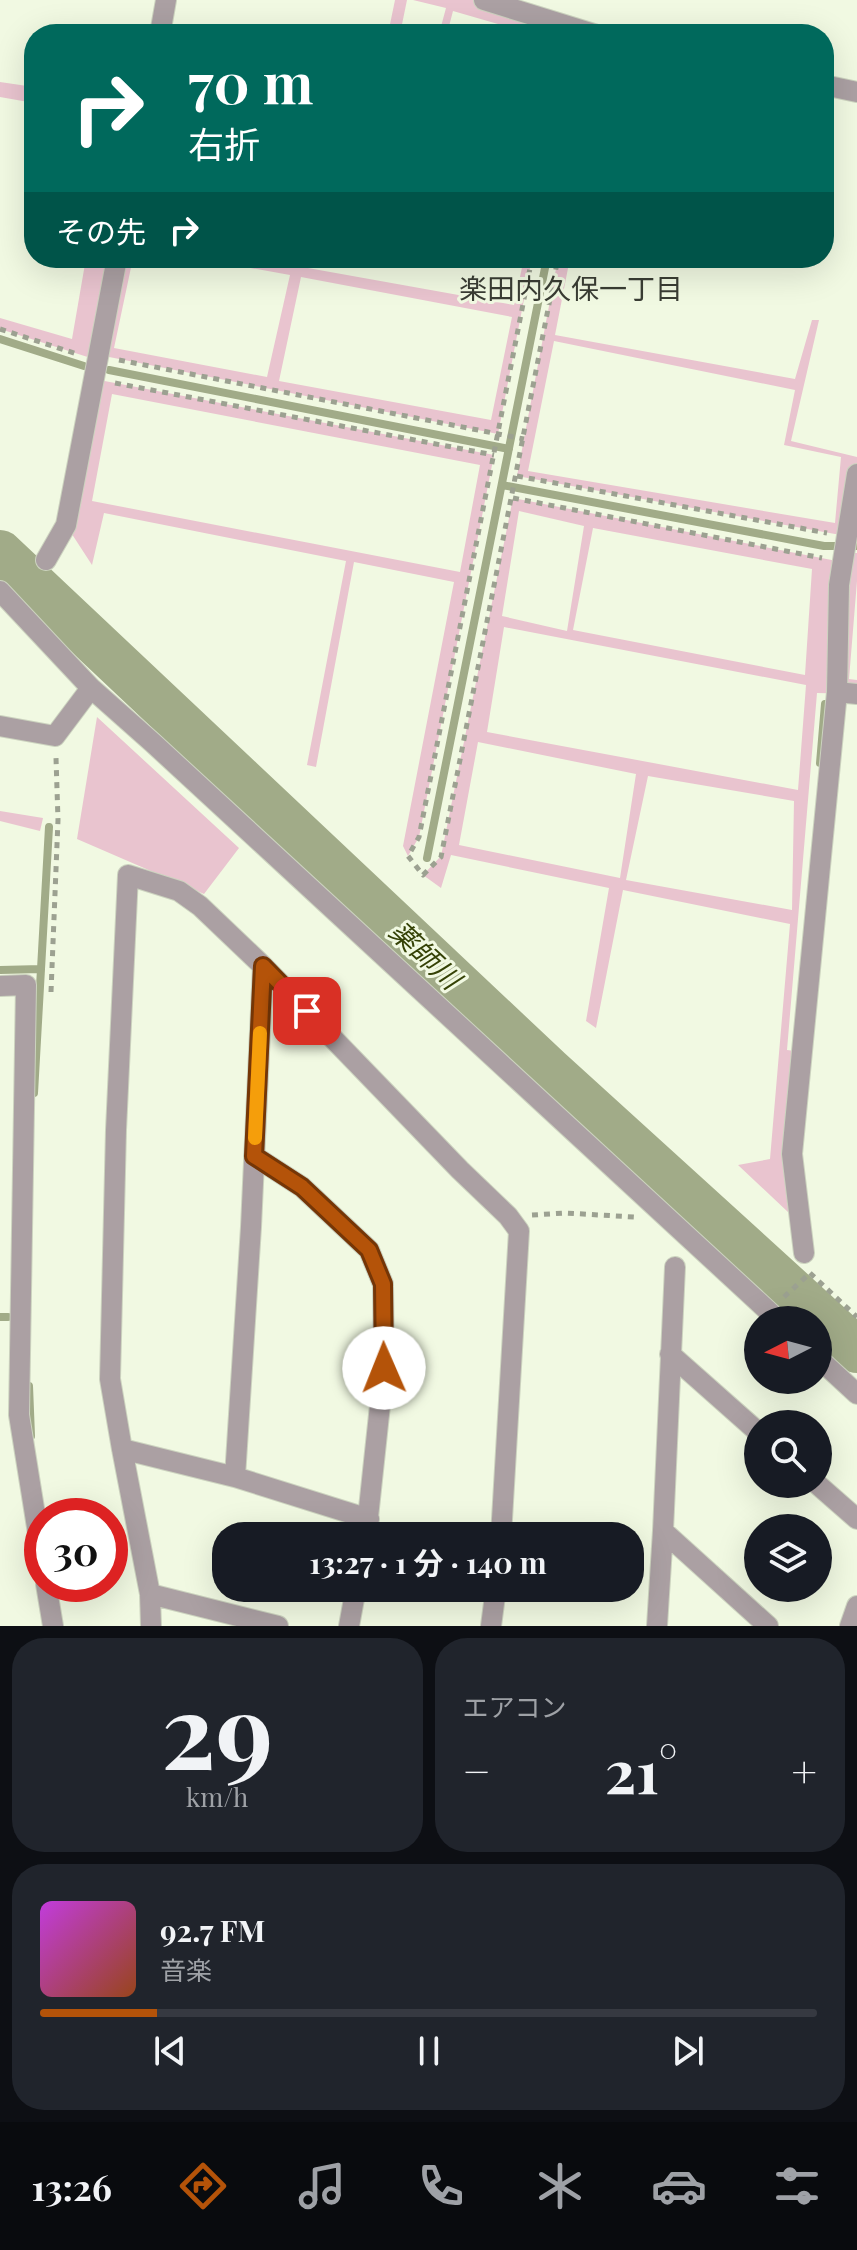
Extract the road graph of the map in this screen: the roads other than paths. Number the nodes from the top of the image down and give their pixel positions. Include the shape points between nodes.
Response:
1 (166, 0) edge
2 (484, 0) edge
3 (162, 24) edge
4 (562, 24) edge
5 (834, 87) edge
6 (857, 92) edge
7 (115, 268) edge
8 (857, 474) edge
9 (46, 560) dead end
10 (0, 591) edge
11 (91, 688) junction
12 (847, 693) edge
13 (0, 726) edge
14 (263, 966) junction
15 (0, 986) edge
16 (254, 1156) junction
17 (807, 1262) road end
18 (675, 1267) dead end
19 (762, 1306) edge
20 (670, 1354) junction
21 (832, 1371) edge
22 (857, 1394) edge
23 (744, 1420) edge
24 (122, 1449) junction
25 (235, 1477) junction
26 (832, 1497) edge
27 (32, 1498) edge
28 (857, 1519) edge
29 (355, 1522) edge
30 (369, 1522) edge
31 (502, 1522) edge
32 (663, 1531) junction
33 (150, 1594) junction
34 (49, 1602) edge
35 (353, 1602) edge
36 (494, 1602) edge
37 (857, 1606) edge
38 (53, 1626) edge
39 (151, 1626) edge
40 (278, 1626) edge
41 (349, 1626) edge
42 (491, 1626) edge
43 (657, 1626) edge
44 (768, 1626) edge
45 (850, 1626) edge

1 - 3 street
2 - 4 street
5 - 6 street
7 - 9 street via 66,525
8 - 12 street via 839,585
10 - 11 street
11 - 13 street via 55,736
11 - 19 street
12 - 17 street via 792,1154
14 - 16 street
14 - 24 street via 179,891 128,875 110,1379
14 - 31 street via 519,1231
15 - 27 street via 26,985 19,1415
16 - 25 street
16 - 30 street via 302,1187 369,1250 383,1284 384,1368
18 - 20 street
20 - 23 street
20 - 32 street
21 - 22 street
24 - 25 street
24 - 33 street
25 - 29 street
26 - 28 street
32 - 43 street
32 - 44 street
33 - 39 street
33 - 40 street
34 - 38 street
35 - 41 street
36 - 42 street
37 - 45 street

